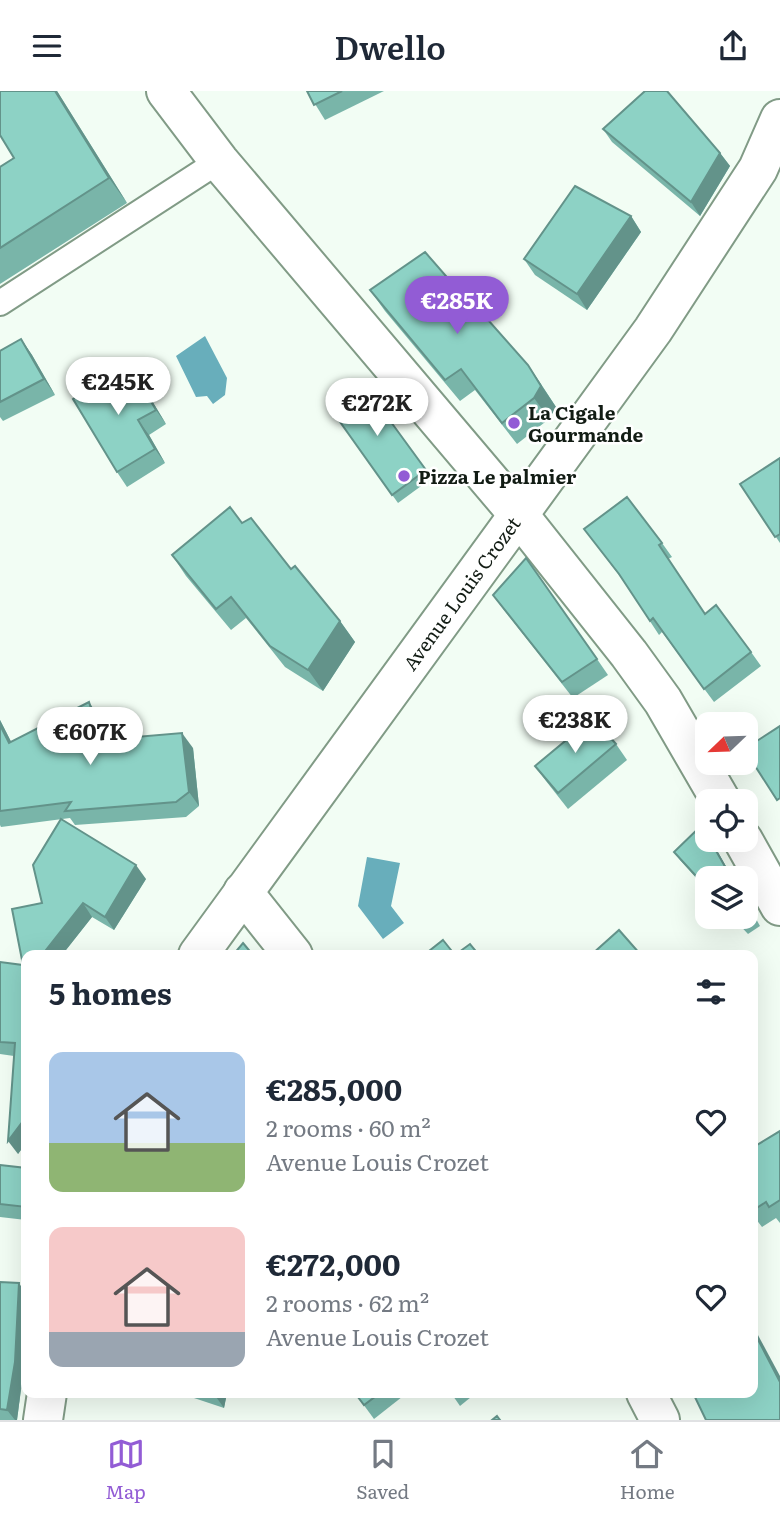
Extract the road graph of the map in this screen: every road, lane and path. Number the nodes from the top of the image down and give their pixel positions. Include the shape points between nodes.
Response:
1 (166, 91) edge
2 (780, 119) edge
3 (219, 161) junction
4 (0, 303) edge
5 (519, 514) junction
6 (714, 789) edge
7 (750, 852) edge
8 (243, 892) junction
9 (780, 906) edge
10 (202, 950) edge
11 (289, 950) edge
12 (46, 1398) edge
13 (649, 1398) edge
14 (43, 1420) edge
15 (660, 1420) edge

1 - 3 street
2 - 5 street, Avenue Louis Crozet via 758,169 653,330
3 - 4 lane
3 - 5 street
5 - 6 street via 663,701
5 - 8 street, Avenue Louis Crozet
7 - 9 street
8 - 10 street, Avenue Louis Crozet
8 - 11 street
12 - 14 street
13 - 15 street

